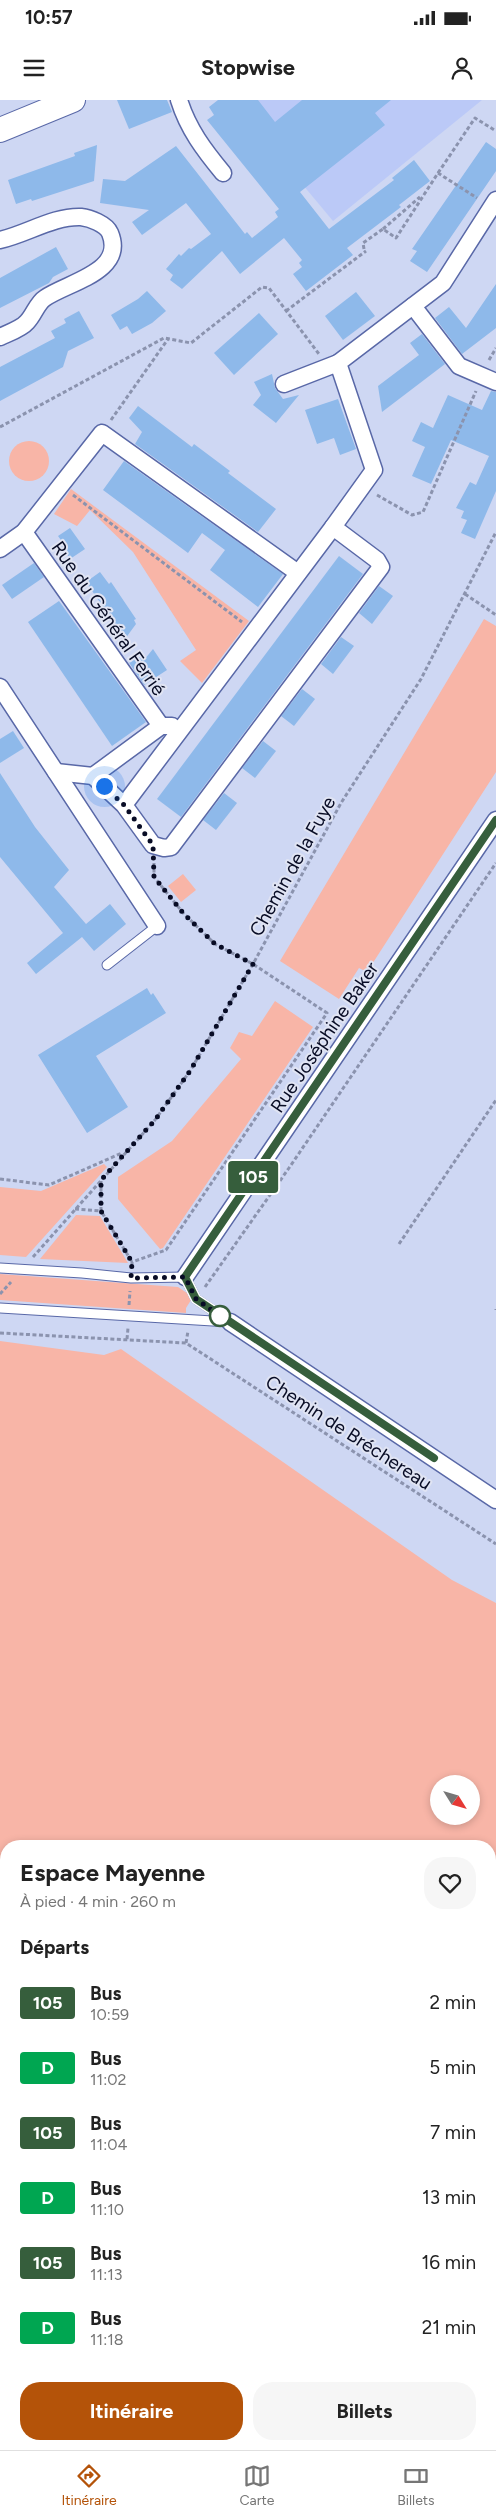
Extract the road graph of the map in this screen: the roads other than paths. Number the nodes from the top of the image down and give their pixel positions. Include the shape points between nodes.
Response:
1 (73, 100) edge
2 (179, 100) edge
3 (0, 130) edge
4 (223, 173) dead end
5 (496, 200) edge
6 (0, 240) edge
7 (413, 306) junction
8 (0, 337) edge
9 (333, 365) junction
10 (489, 379) edge
11 (284, 384) dead end
12 (333, 527) junction
13 (24, 532) junction
14 (0, 549) edge
15 (298, 573) junction
16 (0, 687) edge
17 (161, 726) junction
18 (184, 726) junction
19 (56, 772) junction
20 (93, 776) junction
21 (124, 805) junction
22 (496, 820) edge
23 (156, 926) joint
24 (107, 965) dead end
25 (3, 1268) edge
26 (185, 1277) junction
27 (0, 1308) edge
28 (230, 1322) junction
29 (496, 1500) edge

1 - 3 main road
2 - 4 street via 199,144
5 - 7 street via 442,282
6 - 8 street via 55,221 82,217 99,222 109,230 113,242 111,258 102,269 43,299 26,323
7 - 9 street
7 - 10 street via 459,366
9 - 11 street
9 - 12 street via 374,470
12 - 15 street
12 - 21 street via 377,560 381,567 171,846 153,845
13 - 14 street
13 - 15 street via 102,433
13 - 17 street, Rue du Général Ferrié
15 - 18 street
16 - 19 street
17 - 18 street
17 - 20 street
18 - 21 street
19 - 20 street
19 - 23 street
20 - 21 street
22 - 26 street, Rue Joséphine Baker
23 - 24 lane
25 - 26 lane via 131,1278
26 - 28 lane via 196,1299
27 - 28 lane
28 - 29 street

